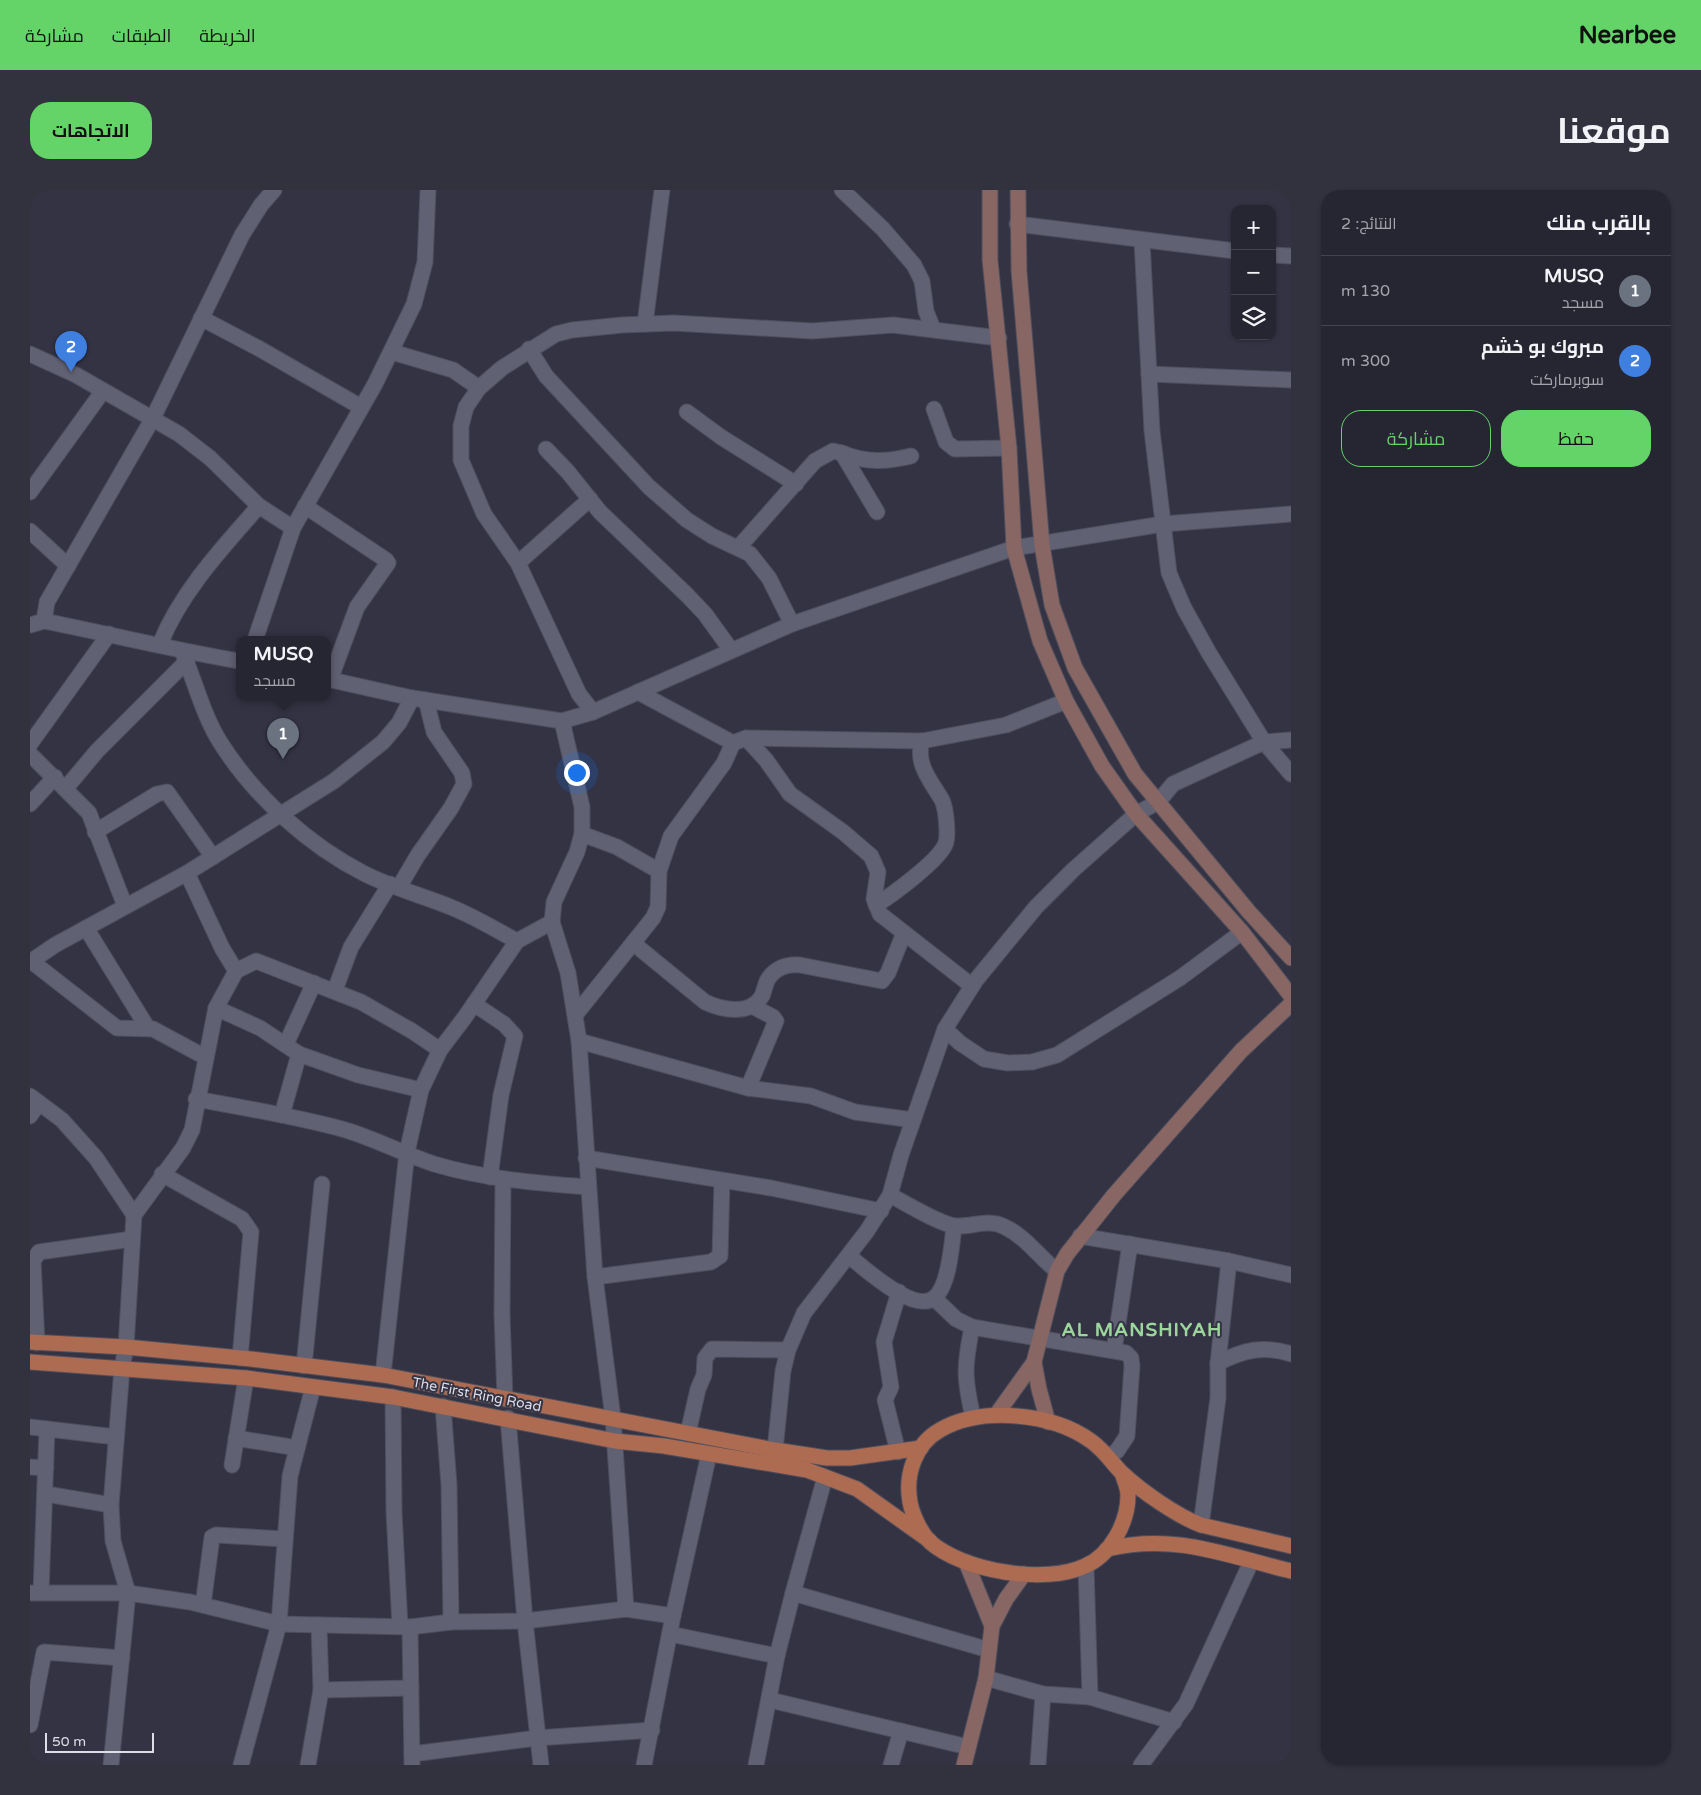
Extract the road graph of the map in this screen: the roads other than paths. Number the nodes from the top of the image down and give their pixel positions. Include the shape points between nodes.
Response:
1 (274, 190) edge
2 (428, 190) edge
3 (662, 190) edge
4 (842, 190) edge
5 (990, 190) edge
6 (1018, 190) edge
7 (1017, 224) junction
8 (1142, 241) junction
9 (1231, 251) edge
10 (1276, 255) edge
11 (1291, 256) edge
12 (201, 318) junction
13 (645, 324) junction
14 (933, 329) junction
15 (999, 338) junction
16 (529, 349) junction
17 (392, 352) junction
18 (30, 354) edge
19 (1149, 374) junction
20 (1291, 380) edge
21 (479, 388) junction
22 (103, 391) junction
23 (361, 407) junction
24 (934, 409) dead end
25 (687, 412) dead end
26 (153, 418) junction
27 (1009, 448) junction
28 (546, 449) dead end
29 (842, 453) junction
30 (911, 456) dead end
31 (796, 484) junction
32 (30, 492) edge
33 (590, 499) junction
34 (259, 506) junction
35 (305, 506) junction
36 (876, 512) dead end
37 (1291, 514) edge
38 (1163, 524) junction
39 (293, 528) junction
40 (30, 532) edge
41 (1042, 545) junction
42 (738, 548) junction
43 (1014, 548) junction
44 (518, 563) junction
45 (68, 566) junction
46 (37, 623) edge
47 (792, 624) junction
48 (109, 634) junction
49 (256, 636) edge
50 (160, 644) junction
51 (731, 650) junction
52 (184, 656) junction
53 (236, 661) edge
54 (331, 672) edge
55 (331, 681) edge
56 (638, 692) junction
57 (419, 699) junction
58 (1066, 701) junction
59 (593, 712) junction
60 (562, 721) junction
61 (739, 740) junction
62 (1291, 740) edge
63 (922, 741) junction
64 (1264, 742) junction
65 (30, 744) edge
66 (30, 754) edge
67 (1291, 774) edge
68 (61, 782) junction
69 (1158, 802) junction
70 (30, 804) edge
71 (282, 814) junction
72 (1136, 814) junction
73 (95, 832) junction
74 (582, 834) junction
75 (213, 857) junction
76 (660, 871) junction
77 (187, 873) junction
78 (395, 885) junction
79 (876, 905) junction
80 (125, 906) junction
81 (552, 922) junction
82 (86, 928) junction
83 (904, 932) junction
84 (1242, 932) junction
85 (517, 941) junction
86 (633, 943) junction
87 (1291, 958) edge
88 (30, 962) edge
89 (236, 971) junction
90 (314, 983) junction
91 (972, 986) junction
92 (336, 990) junction
93 (1291, 996) edge
94 (474, 1004) junction
95 (1291, 1004) edge
96 (752, 1006) junction
97 (216, 1008) junction
98 (576, 1014) junction
99 (147, 1027) junction
100 (945, 1029) junction
101 (579, 1041) junction
102 (286, 1044) junction
103 (440, 1050) junction
104 (299, 1054) junction
105 (206, 1057) junction
106 (748, 1088) junction
107 (421, 1090) junction
108 (196, 1099) junction
109 (33, 1105) edge
110 (282, 1115) junction
111 (913, 1120) junction
112 (407, 1152) junction
113 (586, 1158) junction
114 (162, 1174) junction
115 (497, 1179) junction
116 (722, 1181) junction
117 (322, 1184) dead end
118 (588, 1186) junction
119 (890, 1195) junction
120 (881, 1211) junction
121 (134, 1215) junction
122 (954, 1226) junction
123 (1080, 1236) junction
124 (132, 1239) junction
125 (1130, 1244) junction
126 (849, 1256) junction
127 (32, 1261) edge
128 (1229, 1262) junction
129 (1057, 1271) junction
130 (1291, 1275) edge
131 (595, 1277) junction
132 (899, 1292) junction
133 (934, 1298) junction
134 (972, 1328) junction
135 (1040, 1339) junction
136 (34, 1343) edge
137 (126, 1347) junction
138 (788, 1350) junction
139 (1114, 1350) junction
140 (1291, 1354) edge
141 (240, 1358) junction
142 (30, 1362) edge
143 (1034, 1362) junction
144 (1218, 1363) junction
145 (304, 1366) junction
146 (122, 1368) junction
147 (383, 1376) junction
148 (246, 1378) junction
149 (313, 1387) junction
150 (393, 1397) junction
151 (506, 1399) junction
152 (443, 1406) junction
153 (996, 1415) junction
154 (973, 1417) junction
155 (508, 1418) junction
156 (613, 1418) junction
157 (1048, 1422) junction
158 (30, 1427) edge
159 (47, 1429) junction
160 (688, 1433) junction
161 (116, 1437) junction
162 (236, 1438) junction
163 (615, 1441) junction
164 (297, 1448) junction
165 (921, 1448) junction
166 (775, 1450) junction
167 (898, 1452) junction
168 (709, 1454) junction
169 (1109, 1456) junction
170 (232, 1465) dead end
171 (30, 1468) edge
172 (46, 1468) junction
173 (1122, 1473) junction
174 (825, 1477) junction
175 (46, 1494) junction
176 (111, 1505) junction
177 (1201, 1525) junction
178 (284, 1539) junction
179 (930, 1541) junction
180 (1291, 1546) edge
181 (1107, 1550) junction
182 (966, 1562) junction
183 (1251, 1562) junction
184 (1086, 1566) junction
185 (1291, 1571) edge
186 (1024, 1574) junction
187 (36, 1593) edge
188 (128, 1593) junction
189 (793, 1593) junction
190 (203, 1605) junction
191 (626, 1610) junction
192 (673, 1616) junction
193 (525, 1621) junction
194 (451, 1622) junction
195 (279, 1624) junction
196 (320, 1625) junction
197 (992, 1626) junction
198 (405, 1627) junction
199 (670, 1634) junction
200 (990, 1650) junction
201 (777, 1656) junction
202 (122, 1658) junction
203 (986, 1678) junction
204 (411, 1688) junction
205 (321, 1690) junction
206 (1043, 1694) junction
207 (1090, 1697) junction
208 (770, 1700) junction
209 (1174, 1722) junction
210 (30, 1725) edge
211 (652, 1730) junction
212 (901, 1731) junction
213 (537, 1738) junction
214 (968, 1747) junction
215 (412, 1759) edge
216 (111, 1765) edge
217 (241, 1765) edge
218 (308, 1765) edge
219 (541, 1765) edge
220 (644, 1765) edge
221 (756, 1765) edge
222 (892, 1765) edge
223 (964, 1765) edge
224 (1038, 1765) edge
225 (1141, 1765) edge

1 - 12 street via 242,235
2 - 17 street via 421,282 408,321
3 - 13 street
4 - 14 street via 883,229 914,265 922,281 926,311
5 - 15 main road via 990,260
6 - 7 main road
7 - 8 street
7 - 41 main road
8 - 9 street
8 - 19 street
10 - 11 street
12 - 23 street
12 - 26 street
13 - 14 street via 674,322 812,331 893,326
13 - 16 street via 572,330 556,334
14 - 15 street
15 - 27 main road
16 - 21 street
16 - 42 street via 546,376 649,487 687,520
17 - 21 street via 454,370
17 - 23 street
18 - 22 street
19 - 20 street
19 - 38 street
21 - 44 street via 466,407 460,441 461,460 484,514
22 - 26 street
22 - 32 street
23 - 35 street
24 - 27 street via 946,442 955,449
25 - 31 street
26 - 34 street via 210,458
26 - 45 street
27 - 43 main road
28 - 33 street
29 - 30 street via 875,462
29 - 31 street via 833,451 825,454
29 - 36 street
31 - 42 street
33 - 44 street
33 - 51 street via 687,594
34 - 39 street
34 - 50 street via 182,602
35 - 39 street
35 - 54 street via 358,539 388,563 357,607
37 - 38 street
38 - 41 street
38 - 64 street via 1169,573 1184,608
39 - 49 street
40 - 45 street
41 - 43 street
41 - 69 main road via 1052,604 1075,668 1135,774
42 - 47 street via 750,554 769,578
43 - 47 street
43 - 58 main road via 1040,640
44 - 59 street via 579,694
45 - 46 street
46 - 48 street
47 - 51 street
48 - 50 street
48 - 65 street
50 - 52 street
51 - 56 street
52 - 53 street
52 - 68 street via 97,751
52 - 71 street via 220,742 240,771
55 - 57 street
56 - 59 street
56 - 61 street
57 - 60 street
57 - 71 street via 378,746 342,776
57 - 78 street via 434,732 462,773 464,784 451,808
58 - 63 street via 1006,725
58 - 72 main road via 1102,766
59 - 60 street
60 - 74 street via 582,807
61 - 63 street
61 - 76 street via 671,836
61 - 79 street via 766,760 790,794 844,832 871,856 878,872
62 - 64 street
63 - 79 street via 919,752 946,813 947,840 902,887
64 - 67 street
64 - 69 street via 1173,784
66 - 68 street
68 - 70 street
68 - 73 street via 89,812
69 - 72 street
69 - 87 main road
71 - 75 street
71 - 78 street via 336,857
72 - 84 main road
72 - 91 street via 1036,907
73 - 75 street via 162,791 167,792
73 - 80 street
74 - 76 street
74 - 81 street via 554,902
75 - 77 street
76 - 86 street via 658,907
77 - 80 street
77 - 89 street
78 - 85 street via 456,909
78 - 92 street via 351,947
79 - 83 street via 880,914
80 - 82 street
81 - 85 street
81 - 98 street via 568,973
82 - 88 street
82 - 99 street
83 - 91 street
83 - 96 street via 882,981 788,964 768,980 762,997
84 - 93 main road
84 - 100 street via 1180,978 1057,1055 1032,1062 984,1059
85 - 94 street
86 - 96 street via 705,1002 734,1010
86 - 98 street
88 - 99 street via 110,1024 123,1029
89 - 90 street via 256,961
89 - 97 street
90 - 92 street
90 - 102 street
91 - 100 street
92 - 103 street
94 - 103 street
94 - 115 street via 504,1024 515,1036 501,1095
95 - 123 main road via 1241,1051
96 - 106 street via 776,1021
97 - 102 street via 236,1015
97 - 105 street
98 - 101 street
99 - 105 street
100 - 111 street
101 - 106 street
101 - 113 street
102 - 104 street
103 - 107 street
104 - 107 street
104 - 110 street
105 - 108 street
106 - 111 street via 811,1096 855,1112
107 - 112 street
108 - 110 street
108 - 114 street via 192,1130 183,1148
109 - 121 street via 62,1120 96,1158
110 - 112 street via 350,1132
111 - 119 street
112 - 115 street via 435,1164
112 - 147 street
113 - 116 street
113 - 118 street
114 - 121 street
114 - 141 street via 242,1219 251,1232
115 - 118 street
115 - 151 street
116 - 120 street
116 - 131 street via 718,1259
117 - 145 street
118 - 131 street
119 - 120 street
119 - 122 street
120 - 126 street
121 - 124 street
122 - 129 street via 981,1222 1005,1227 1019,1235
122 - 133 street via 945,1280
123 - 125 street
123 - 129 main road
124 - 127 street via 39,1252
124 - 137 street
125 - 128 street
125 - 139 street
126 - 132 street via 878,1280
126 - 138 street via 804,1313
127 - 136 street
128 - 130 street
128 - 144 street
129 - 135 main road
131 - 156 street
132 - 133 street via 911,1300 924,1302
132 - 167 street via 884,1342 891,1386 885,1400
133 - 134 street via 956,1319
134 - 135 street
134 - 154 street via 964,1369
135 - 139 street
135 - 143 main road
136 - 137 main road, The First Ring Road
137 - 141 main road, The First Ring Road
137 - 146 street
138 - 160 street via 712,1349 706,1358
138 - 166 street
139 - 169 street via 1126,1353 1132,1366 1127,1436 1117,1452
140 - 144 street via 1256,1348
141 - 145 main road, The First Ring Road
142 - 146 main road
143 - 153 main road
143 - 157 main road
144 - 177 street via 1218,1398
145 - 147 main road, The First Ring Road
146 - 148 main road
146 - 161 street
147 - 151 main road, The First Ring Road
148 - 149 main road
148 - 162 street
149 - 150 main road
149 - 164 street
150 - 152 main road
150 - 198 street via 394,1512
151 - 156 main road, The First Ring Road
152 - 155 main road
152 - 194 street via 449,1485
153 - 154 main road
153 - 157 main road
154 - 165 main road via 954,1422 936,1432
155 - 163 main road
155 - 193 street
156 - 160 main road, The First Ring Road
156 - 163 street
157 - 169 main road via 1090,1440
158 - 159 street
159 - 161 street
159 - 172 street
160 - 166 main road, The First Ring Road
161 - 176 street
162 - 164 street
162 - 170 street
163 - 168 main road
163 - 191 street
164 - 178 street via 290,1476
165 - 167 main road, The First Ring Road
165 - 179 main road via 911,1468 908,1490 911,1510
166 - 167 main road, The First Ring Road via 834,1458
168 - 174 main road via 807,1470
168 - 192 street
169 - 173 main road
171 - 172 street
172 - 175 street
173 - 177 main road via 1180,1516
173 - 181 main road via 1128,1494 1125,1515
174 - 179 main road via 869,1497
174 - 189 street
175 - 176 street
175 - 187 street
176 - 188 street via 113,1542
177 - 180 main road
178 - 190 street via 212,1537
178 - 195 street
179 - 182 main road
181 - 183 main road via 1158,1542 1199,1547
181 - 184 main road
182 - 186 main road
182 - 197 main road
183 - 185 main road
183 - 209 street via 1196,1685
184 - 186 main road via 1047,1574
184 - 207 street
186 - 197 main road
187 - 188 street
188 - 190 street
188 - 202 street
189 - 200 street
189 - 201 street
190 - 195 street
191 - 192 street
191 - 193 street
192 - 199 street
193 - 194 street
193 - 213 street
194 - 198 street
195 - 196 street
195 - 217 street
196 - 198 street
196 - 205 street
197 - 200 main road
198 - 204 street
199 - 201 street
199 - 211 street
200 - 203 main road
201 - 208 street
202 - 210 street via 44,1652
202 - 216 street
203 - 206 street
203 - 214 main road
204 - 205 street
204 - 215 street
205 - 218 street
206 - 207 street
206 - 224 street
207 - 209 street
208 - 212 street
208 - 221 street
209 - 225 street
211 - 213 street
211 - 220 street
212 - 214 street
212 - 222 street
213 - 215 street
213 - 219 street
214 - 223 main road

